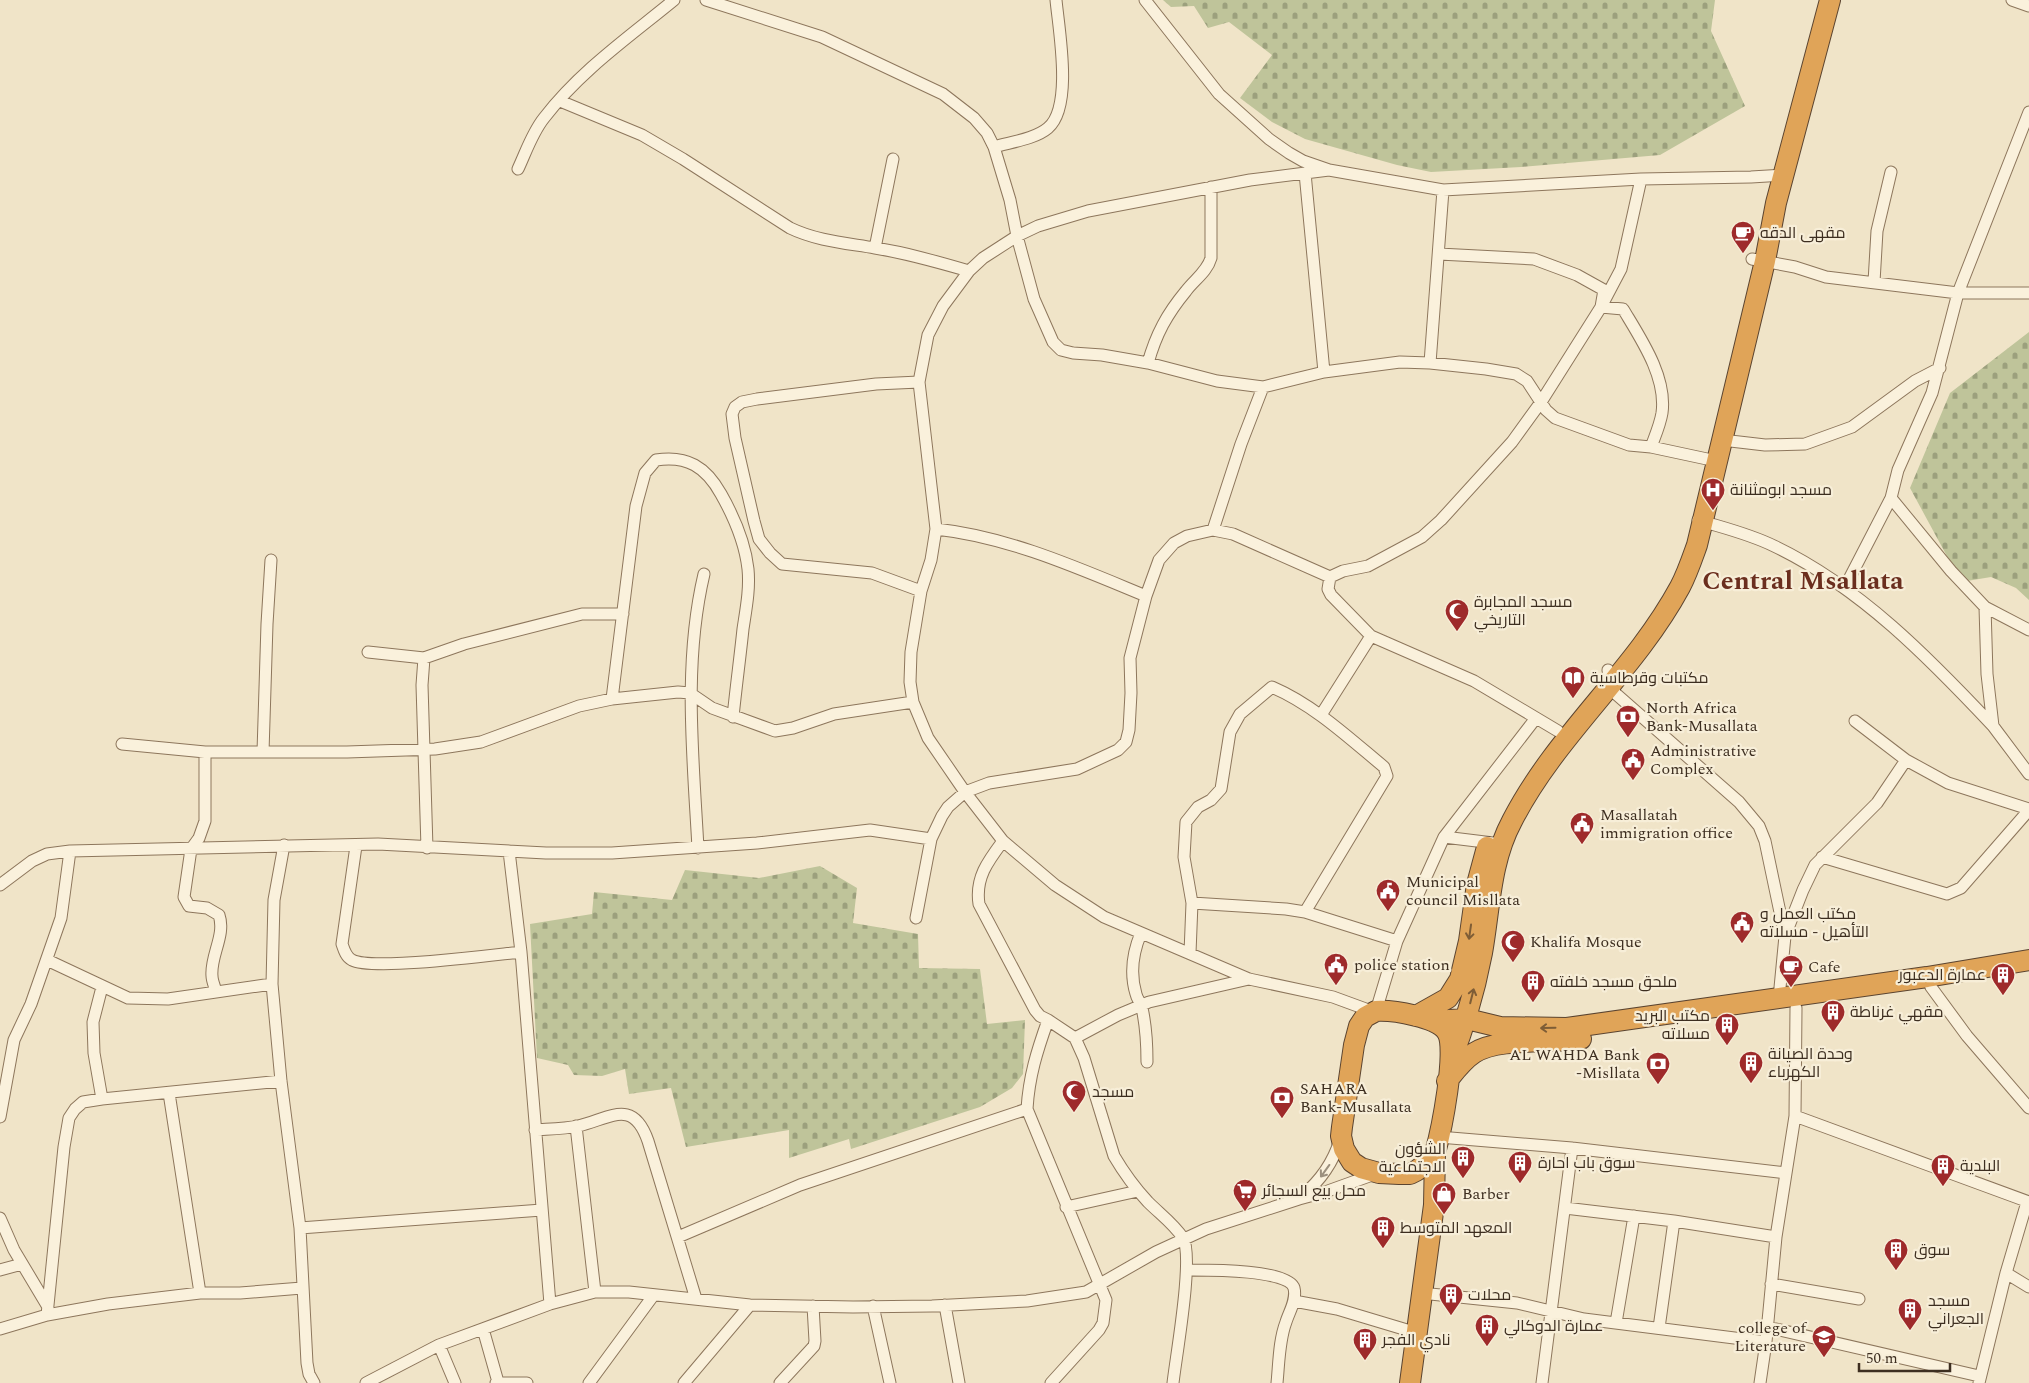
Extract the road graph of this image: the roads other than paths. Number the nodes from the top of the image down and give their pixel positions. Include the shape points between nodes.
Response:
1 (674, 0) edge
2 (706, 0) edge
3 (1056, 0) edge
4 (1145, 0) edge
5 (1817, 0) edge
6 (1830, 0) edge
7 (2012, 0) edge
8 (2029, 6) edge
9 (560, 100) junction
10 (2029, 112) edge
11 (2024, 137) edge
12 (994, 147) junction
13 (893, 159) dead end
14 (518, 169) dead end
15 (1329, 170) junction
16 (1891, 172) dead end
17 (1305, 173) junction
18 (1777, 175) junction
19 (1641, 179) junction
20 (1211, 187) junction
21 (1444, 190) junction
22 (1017, 236) junction
23 (875, 248) junction
24 (1438, 254) junction
25 (1758, 260) junction
26 (969, 271) junction
27 (1874, 282) junction
28 (1958, 293) junction
29 (2029, 293) edge
30 (1601, 307) junction
31 (1148, 363) junction
32 (1430, 363) junction
33 (1940, 368) junction
34 (1324, 372) junction
35 (919, 382) junction
36 (1262, 387) junction
37 (1541, 402) junction
38 (1722, 440) junction
39 (1651, 447) junction
40 (1707, 459) junction
41 (1891, 498) junction
42 (1699, 520) junction
43 (936, 529) junction
44 (1213, 530) junction
45 (271, 560) dead end
46 (704, 574) dead end
47 (1330, 577) junction
48 (1845, 587) junction
49 (921, 591) junction
50 (1146, 596) junction
51 (1984, 607) junction
52 (623, 614) junction
53 (2029, 630) edge
54 (1371, 636) junction
55 (368, 652) dead end
56 (424, 658) junction
57 (1609, 677) junction
58 (690, 693) junction
59 (612, 699) junction
60 (913, 702) junction
61 (1320, 715) junction
62 (733, 716) junction
63 (1536, 718) junction
64 (1855, 721) dead end
65 (1994, 726) junction
66 (1558, 731) junction
67 (122, 744) dead end
68 (424, 748) junction
69 (205, 752) junction
70 (264, 752) junction
71 (1906, 760) junction
72 (2029, 774) edge
73 (965, 792) junction
74 (2029, 810) edge
75 (1444, 837) junction
76 (931, 839) junction
77 (1003, 841) junction
78 (1495, 843) junction
79 (284, 845) junction
80 (356, 846) junction
81 (426, 848) junction
82 (698, 848) junction
83 (191, 849) junction
84 (70, 851) junction
85 (509, 851) junction
86 (1822, 857) junction
87 (0, 884) edge
88 (1192, 903) junction
89 (1305, 912) junction
90 (916, 918) dead end
91 (1141, 933) junction
92 (1785, 936) junction
93 (1397, 941) junction
94 (521, 952) junction
95 (1190, 953) junction
96 (47, 960) junction
97 (2029, 960) edge
98 (2029, 972) edge
99 (1249, 979) junction
100 (1929, 982) junction
101 (272, 984) junction
102 (102, 987) junction
103 (216, 992) junction
104 (1779, 998) junction
105 (1142, 1005) junction
106 (1796, 1008) junction
107 (1375, 1011) junction
108 (1691, 1016) junction
109 (1424, 1018) junction
110 (1467, 1019) junction
111 (1048, 1020) junction
112 (1075, 1038) junction
113 (1452, 1058) junction
114 (1148, 1062) dead end
115 (281, 1081) junction
116 (1447, 1081) junction
117 (169, 1093) junction
118 (102, 1099) junction
119 (2029, 1108) edge
120 (1027, 1109) junction
121 (1795, 1116) junction
122 (0, 1117) edge
123 (576, 1126) junction
124 (535, 1130) junction
125 (1341, 1136) junction
126 (1437, 1145) junction
127 (1572, 1148) junction
128 (1379, 1172) junction
129 (1786, 1173) junction
130 (1410, 1174) junction
131 (1138, 1191) junction
132 (1299, 1199) junction
133 (2028, 1202) edge
134 (1434, 1205) junction
135 (1066, 1207) junction
136 (1565, 1208) junction
137 (542, 1210) junction
138 (1634, 1216) junction
139 (0, 1218) edge
140 (1674, 1221) junction
141 (300, 1228) junction
142 (678, 1237) junction
143 (1776, 1237) junction
144 (1183, 1239) junction
145 (22, 1264) junction
146 (0, 1270) edge
147 (1187, 1270) junction
148 (2006, 1274) junction
149 (1771, 1284) junction
150 (1101, 1285) junction
151 (2029, 1287) edge
152 (302, 1288) junction
153 (595, 1292) junction
154 (200, 1293) junction
155 (1421, 1293) junction
156 (653, 1296) junction
157 (1859, 1299) dead end
158 (696, 1300) junction
159 (1294, 1301) junction
160 (550, 1304) junction
161 (750, 1305) junction
162 (945, 1305) junction
163 (813, 1306) junction
164 (873, 1306) junction
165 (47, 1311) junction
166 (1550, 1312) junction
167 (1616, 1323) junction
168 (1768, 1327) junction
169 (1659, 1328) junction
170 (0, 1329) edge
171 (483, 1329) junction
172 (1417, 1333) junction
173 (1766, 1342) junction
174 (439, 1345) junction
175 (1979, 1380) edge
176 (314, 1383) edge
177 (366, 1383) edge
178 (455, 1383) edge
179 (497, 1383) edge
180 (527, 1383) edge
181 (589, 1383) edge
182 (684, 1383) edge
183 (780, 1383) edge
184 (890, 1383) edge
185 (958, 1383) edge
186 (1051, 1383) edge
187 (1173, 1383) edge
188 (1277, 1383) edge
189 (1410, 1383) edge
190 (1542, 1383) edge
191 (1760, 1383) edge

1 - 9 street via 620,42
2 - 12 street via 822,37 943,94 974,118
3 - 12 street via 1063,81 1062,103 1057,118 1041,132
4 - 15 street via 1219,94 1289,153
5 - 18 highway
6 - 18 highway
7 - 8 street
9 - 14 street via 536,131
9 - 23 street via 642,135 802,234
10 - 11 street
11 - 28 street
12 - 22 street
13 - 23 street
15 - 17 street
15 - 21 street
16 - 27 street via 1876,231
17 - 20 street
17 - 34 street
18 - 19 street
18 - 25 highway
19 - 21 street
19 - 30 street via 1621,269
20 - 22 street via 1088,211
20 - 31 street via 1209,265 1168,316 1155,338
21 - 24 street
22 - 26 street
22 - 31 street via 1034,299 1052,342 1061,350 1073,353
23 - 26 street
24 - 30 street via 1545,262 1577,274 1604,290
24 - 32 street
25 - 27 street via 1826,277
25 - 38 highway
25 - 40 highway
26 - 35 street via 943,306 928,335
27 - 28 street
28 - 29 street
28 - 33 street
30 - 37 street
30 - 39 street via 1624,309 1656,367 1662,414
31 - 36 street via 1217,381
32 - 34 street via 1400,362
32 - 37 street via 1516,374 1527,381
33 - 38 street via 1915,381 1852,426 1805,444 1766,445
33 - 41 street via 1898,470
34 - 36 street
35 - 43 street
35 - 49 street via 757,399 742,402 732,414 754,522 759,539 770,553 782,564 872,573
36 - 44 street
37 - 39 street via 1555,418 1629,445
37 - 47 street via 1512,442 1422,537 1368,566 1343,570
38 - 42 highway
39 - 40 street
40 - 42 highway
41 - 48 street
41 - 51 street
42 - 48 street via 1772,544
42 - 57 highway via 1697,545 1681,586 1663,616
43 - 49 street
43 - 50 street via 968,533 1022,548
44 - 47 street via 1233,534
44 - 50 street via 1186,536 1174,543 1159,560
45 - 70 street
46 - 58 street via 696,616
47 - 54 street via 1328,588 1331,595
48 - 65 street via 1934,666
49 - 60 street via 911,652
50 - 73 street via 1130,658 1131,692 1126,742 1118,750 1077,769 989,783
51 - 53 street
51 - 65 street via 1987,674
52 - 56 street via 582,614 464,644
52 - 59 street
52 - 62 street via 636,506 645,473 658,460 696,464 716,485 734,519 748,567
54 - 61 street
54 - 63 street via 1474,681
55 - 56 street
56 - 68 street
57 - 66 highway
57 - 78 highway
57 - 92 street via 1623,701 1739,802 1759,826
58 - 59 street
58 - 62 street via 712,708
58 - 82 street
59 - 68 street via 579,706 481,742
60 - 62 street via 834,714 775,731
60 - 73 street via 928,738
61 - 88 street via 1272,686 1240,714 1230,732 1222,788 1211,800 1198,807 1186,822 1184,857
61 - 89 street via 1384,767 1387,776
63 - 66 street
63 - 75 street
64 - 71 street
65 - 72 street
66 - 78 highway via 1507,804
67 - 69 street
68 - 70 street
68 - 81 street
69 - 70 street
69 - 83 street via 205,821
71 - 74 street via 1948,784
71 - 86 street via 1877,803
73 - 76 street via 948,807
73 - 77 street
74 - 86 street via 1961,888 1947,894
75 - 78 street
75 - 93 street
76 - 82 street via 855,830
76 - 90 street
77 - 91 street via 1055,886 1104,917
77 - 111 street via 981,876 977,892 979,904 1035,1010
78 -> 109 highway via 1477,884 1460,979 1448,998
110 -> 78 highway via 1482,953 1495,867
79 - 80 street
79 - 83 street
79 - 101 street via 274,900
80 - 81 street via 378,844
80 - 94 street via 342,944 345,954 352,960 389,964
81 - 85 street
82 - 85 street via 612,853
83 - 84 street
83 - 103 street via 185,901 194,907 215,911 221,922 212,975
84 - 87 street via 46,854
84 - 96 street via 61,918
85 - 94 street
86 - 92 street via 1803,890
88 - 89 street
88 - 95 street
89 - 93 street
91 - 95 street
91 - 105 street via 1133,958 1136,995
92 - 104 street
93 - 107 street
94 - 124 street
95 - 99 street
96 - 102 street
96 - 122 street via 14,1040
97 - 100 highway
98 - 100 highway
99 - 105 street
99 - 107 street via 1333,997
100 - 104 highway
100 - 106 highway
100 - 119 street via 1967,1036
101 - 103 street
101 - 115 street
102 - 103 street via 128,998 149,1000
102 - 118 street via 93,1022 94,1053
104 - 108 highway
105 - 112 street
105 - 114 street
106 - 108 highway
106 - 121 street
107 - 109 highway
107 - 125 highway via 1359,1026
108 -> 110 highway via 1567,1028 1500,1027
108 - 116 highway via 1567,1041 1489,1046 1463,1062
109 - 110 highway
109 - 113 highway via 1448,1034
110 - 113 highway
111 - 112 street
111 - 120 street via 1028,1084
112 - 131 street via 1114,1156
113 - 116 highway
115 - 117 street
115 - 141 street
116 - 126 highway
117 - 118 street
117 - 154 street
118 - 165 street via 83,1102 69,1118
120 - 135 street
120 - 142 street via 800,1184
121 - 129 street
121 - 133 street
123 - 124 street
123 - 142 street via 615,1115 626,1114 637,1119 648,1141
123 - 153 street
124 - 137 street
125 - 128 highway via 1352,1162 1361,1168
125 -> 132 street via 1329,1165 1313,1187
126 - 127 street
126 - 130 highway via 1428,1162
126 - 134 highway
127 - 129 street
127 - 136 street
128 - 130 highway
128 - 132 street
129 - 143 street
130 - 134 highway via 1422,1183
131 - 135 street
131 - 144 street
132 - 144 street
133 - 148 street
134 - 155 highway
135 - 150 street
136 - 138 street
136 - 166 street
137 - 141 street
137 - 160 street
138 - 140 street
138 - 167 street
139 - 145 street
140 - 143 street
140 - 169 street
141 - 152 street
142 - 158 street
143 - 149 street
144 - 147 street
144 - 150 street
145 - 146 street
145 - 165 street
147 - 159 street via 1237,1271 1283,1279 1294,1287
147 - 187 street
148 - 151 street
148 - 175 street
149 - 157 street
149 - 168 street
150 - 162 street via 1086,1292 1027,1301
150 - 186 street via 1106,1300 1103,1323
152 - 154 street via 240,1294
152 - 176 street via 307,1363
153 - 156 street
153 - 160 street
154 - 165 street
155 - 166 street via 1517,1303
155 - 172 highway
156 - 158 street
156 - 181 street
158 - 161 street
159 - 172 street via 1337,1309
159 - 188 street via 1284,1328
160 - 171 street
161 - 163 street
161 - 182 street
162 - 164 street
162 - 185 street
163 - 164 street
163 - 183 street via 816,1342
164 - 184 street
165 - 170 street
166 - 167 street
166 - 190 street
167 - 169 street
168 - 173 street
168 - 175 street
169 - 173 street
171 - 174 street
171 - 179 street
172 - 189 highway
173 - 191 street
174 - 177 street
174 - 178 street
179 - 180 street

